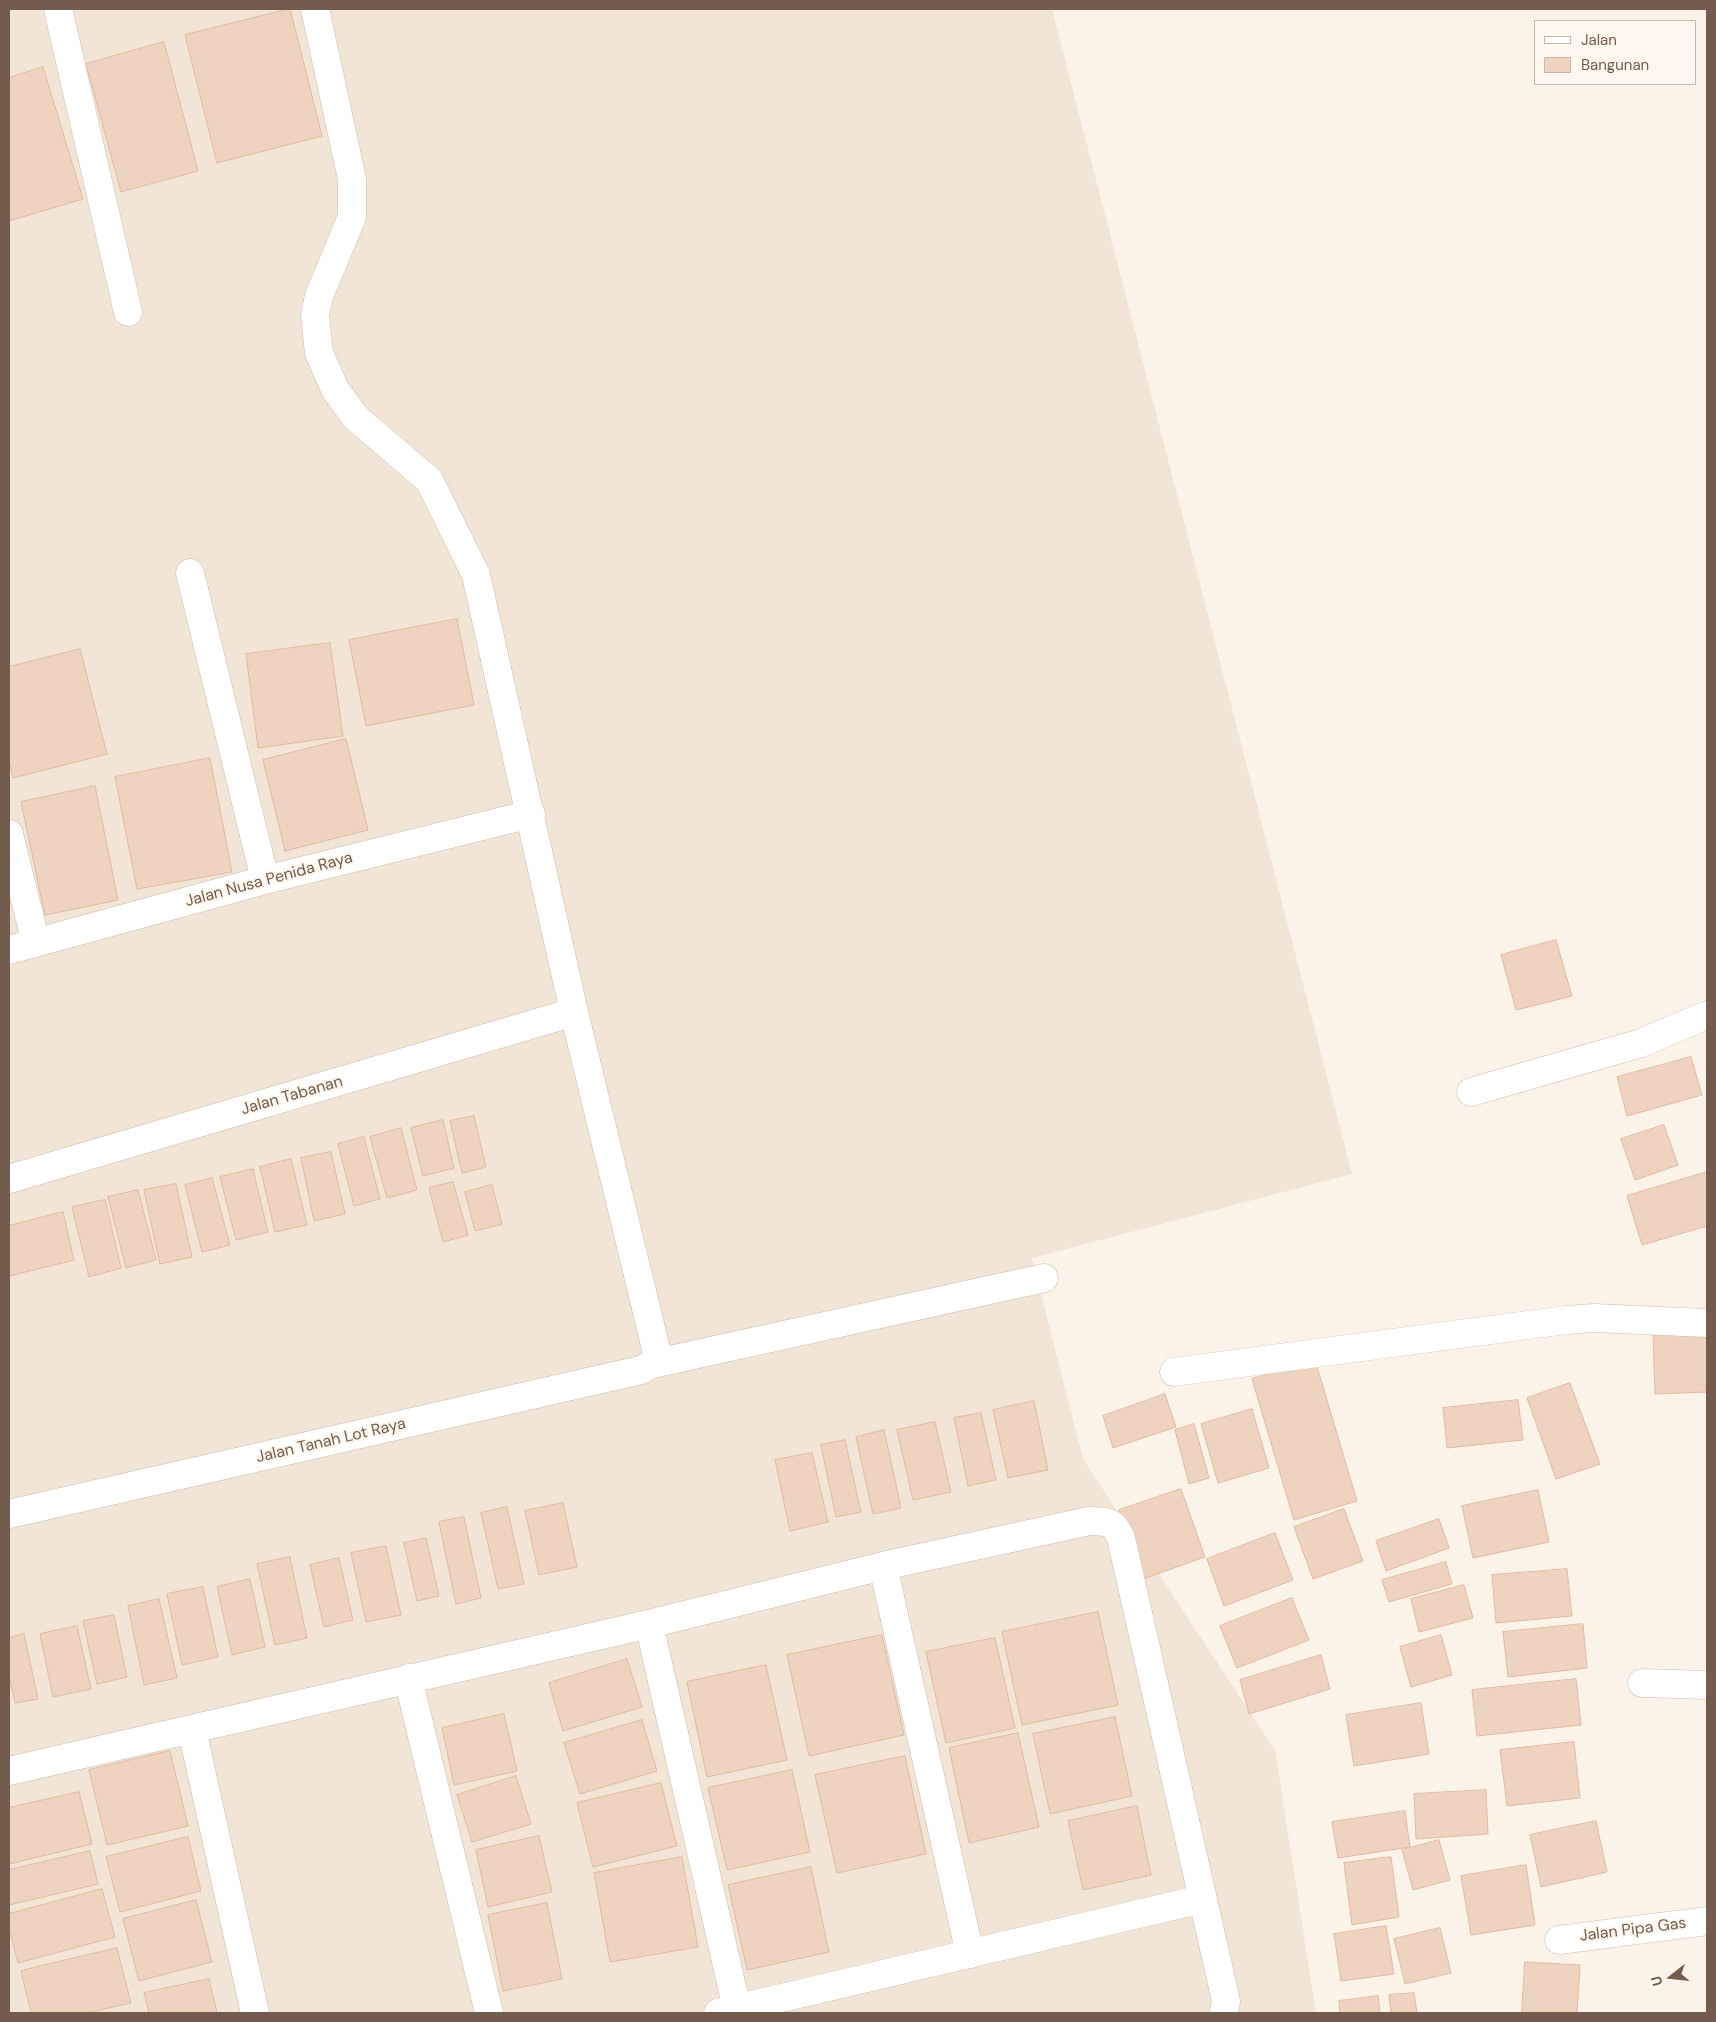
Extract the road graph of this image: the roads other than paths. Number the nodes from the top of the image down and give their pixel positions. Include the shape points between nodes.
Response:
1 (58, 9) edge
2 (315, 9) edge
3 (128, 312) dead end
4 (190, 573) dead end
5 (531, 814) junction
6 (9, 834) edge
7 (265, 880) junction
8 (36, 943) junction
9 (9, 950) edge
10 (574, 1012) junction
11 (1707, 1015) edge
12 (1471, 1092) dead end
13 (9, 1179) edge
14 (1044, 1278) dead end
15 (1707, 1323) edge
16 (652, 1364) junction
17 (1174, 1372) dead end
18 (9, 1514) edge
19 (882, 1566) junction
20 (649, 1624) junction
21 (408, 1678) junction
22 (1642, 1683) dead end
23 (1707, 1684) edge
24 (192, 1730) junction
25 (9, 1771) edge
26 (1202, 1899) junction
27 (1707, 1921) edge
28 (1559, 1940) dead end
29 (970, 1954) junction
30 (728, 2011) edge
31 (254, 2013) edge
32 (489, 2013) edge
33 (1224, 2013) edge

1 - 3 street
2 - 5 street via 352,179 352,217 319,296 315,315 319,353 335,389 355,417 429,480 476,575
4 - 7 street
5 - 7 street, Jalan Nusa Penida Raya
5 - 10 street
6 - 8 street
7 - 8 street, Jalan Nusa Penida Raya
8 - 9 street, Jalan Nusa Penida Raya
10 - 13 street, Jalan Tabanan
10 - 16 street via 657,1353
11 - 12 street via 1641,1044
14 - 16 street, Jalan Tanah Lot Raya
15 - 17 street via 1594,1318 1566,1320
16 - 18 street, Jalan Tanah Lot Raya via 641,1370
19 - 20 street
19 - 26 street via 1089,1521 1116,1526 1125,1552
19 - 29 street
20 - 21 street
20 - 30 street
21 - 24 street
21 - 32 street
22 - 23 street
24 - 25 street
24 - 31 street
26 - 29 street
26 - 33 street via 1226,2001
27 - 28 street, Jalan Pipa Gas
29 - 30 street

